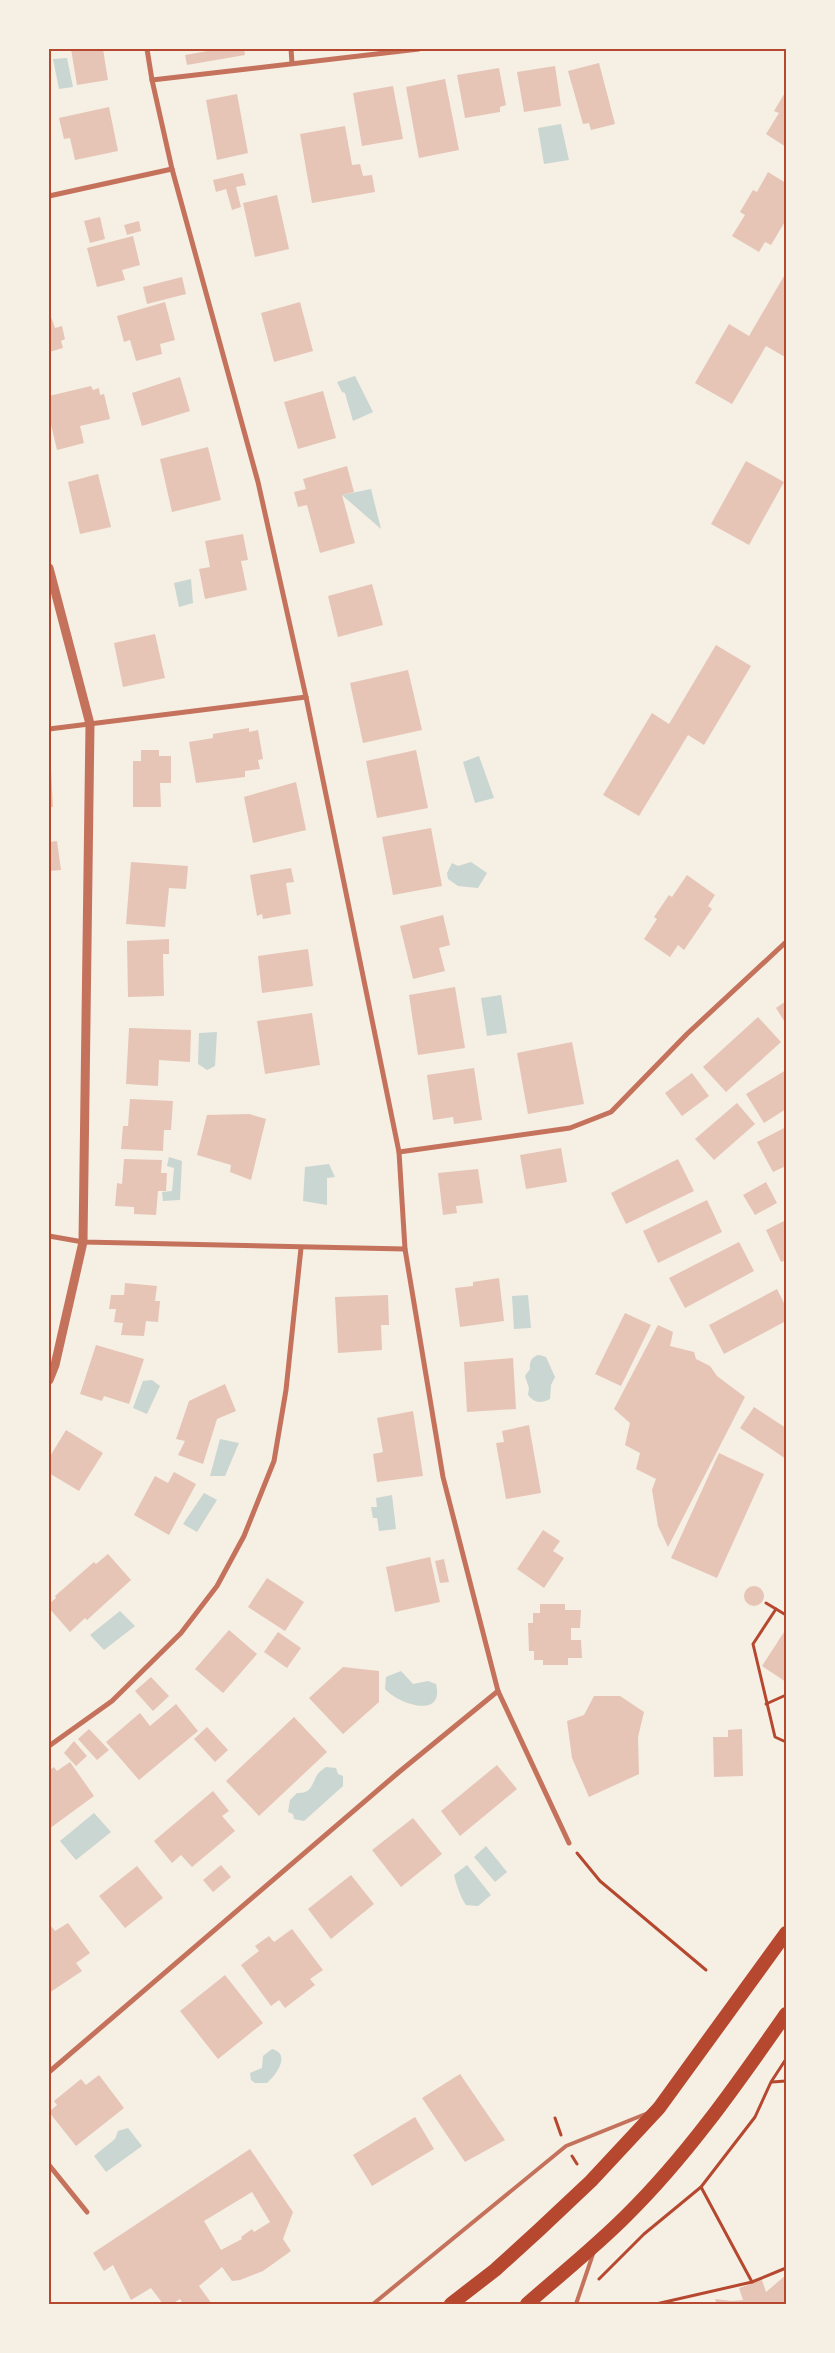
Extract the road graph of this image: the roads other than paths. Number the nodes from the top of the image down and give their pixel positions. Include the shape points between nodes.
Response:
1 (147, 49) edge
2 (291, 49) edge
3 (418, 49) edge
4 (292, 62) junction
5 (152, 80) junction
6 (172, 169) junction
7 (49, 196) edge
8 (49, 568) edge
9 (306, 697) junction
10 (90, 724) junction
11 (49, 729) edge
12 (786, 942) edge
13 (398, 1152) junction
14 (49, 1236) edge
15 (83, 1242) junction
16 (301, 1248) junction
17 (405, 1249) junction
18 (49, 1380) edge
19 (498, 1691) junction
20 (49, 1746) edge
21 (569, 1843) road end
22 (786, 1933) edge
23 (786, 2014) edge
24 (49, 2072) edge
25 (659, 2108) junction
26 (49, 2165) edge
27 (87, 2212) dead end
28 (596, 2245) junction
29 (373, 2304) edge
30 (451, 2304) edge
31 (527, 2304) edge
32 (576, 2304) edge

1 - 5 street
2 - 4 street
3 - 4 street
4 - 5 street
5 - 6 street
6 - 7 street
6 - 9 street via 258,482
8 - 10 street
9 - 10 street
9 - 13 street
10 - 11 street
10 - 15 street
12 - 13 street via 687,1034 611,1112 570,1128
13 - 17 street
14 - 15 street
15 - 16 street
15 - 18 street
16 - 17 street
16 - 20 street via 286,1390 274,1461 244,1536 217,1586 181,1633 112,1701
17 - 19 street via 443,1477
19 - 21 street
19 - 24 street
22 - 25 highway
23 - 28 highway via 682,2154 628,2215
25 - 29 lane via 566,2146
25 - 30 highway via 591,2181 495,2270
26 - 27 street
28 - 31 highway
28 - 32 lane

